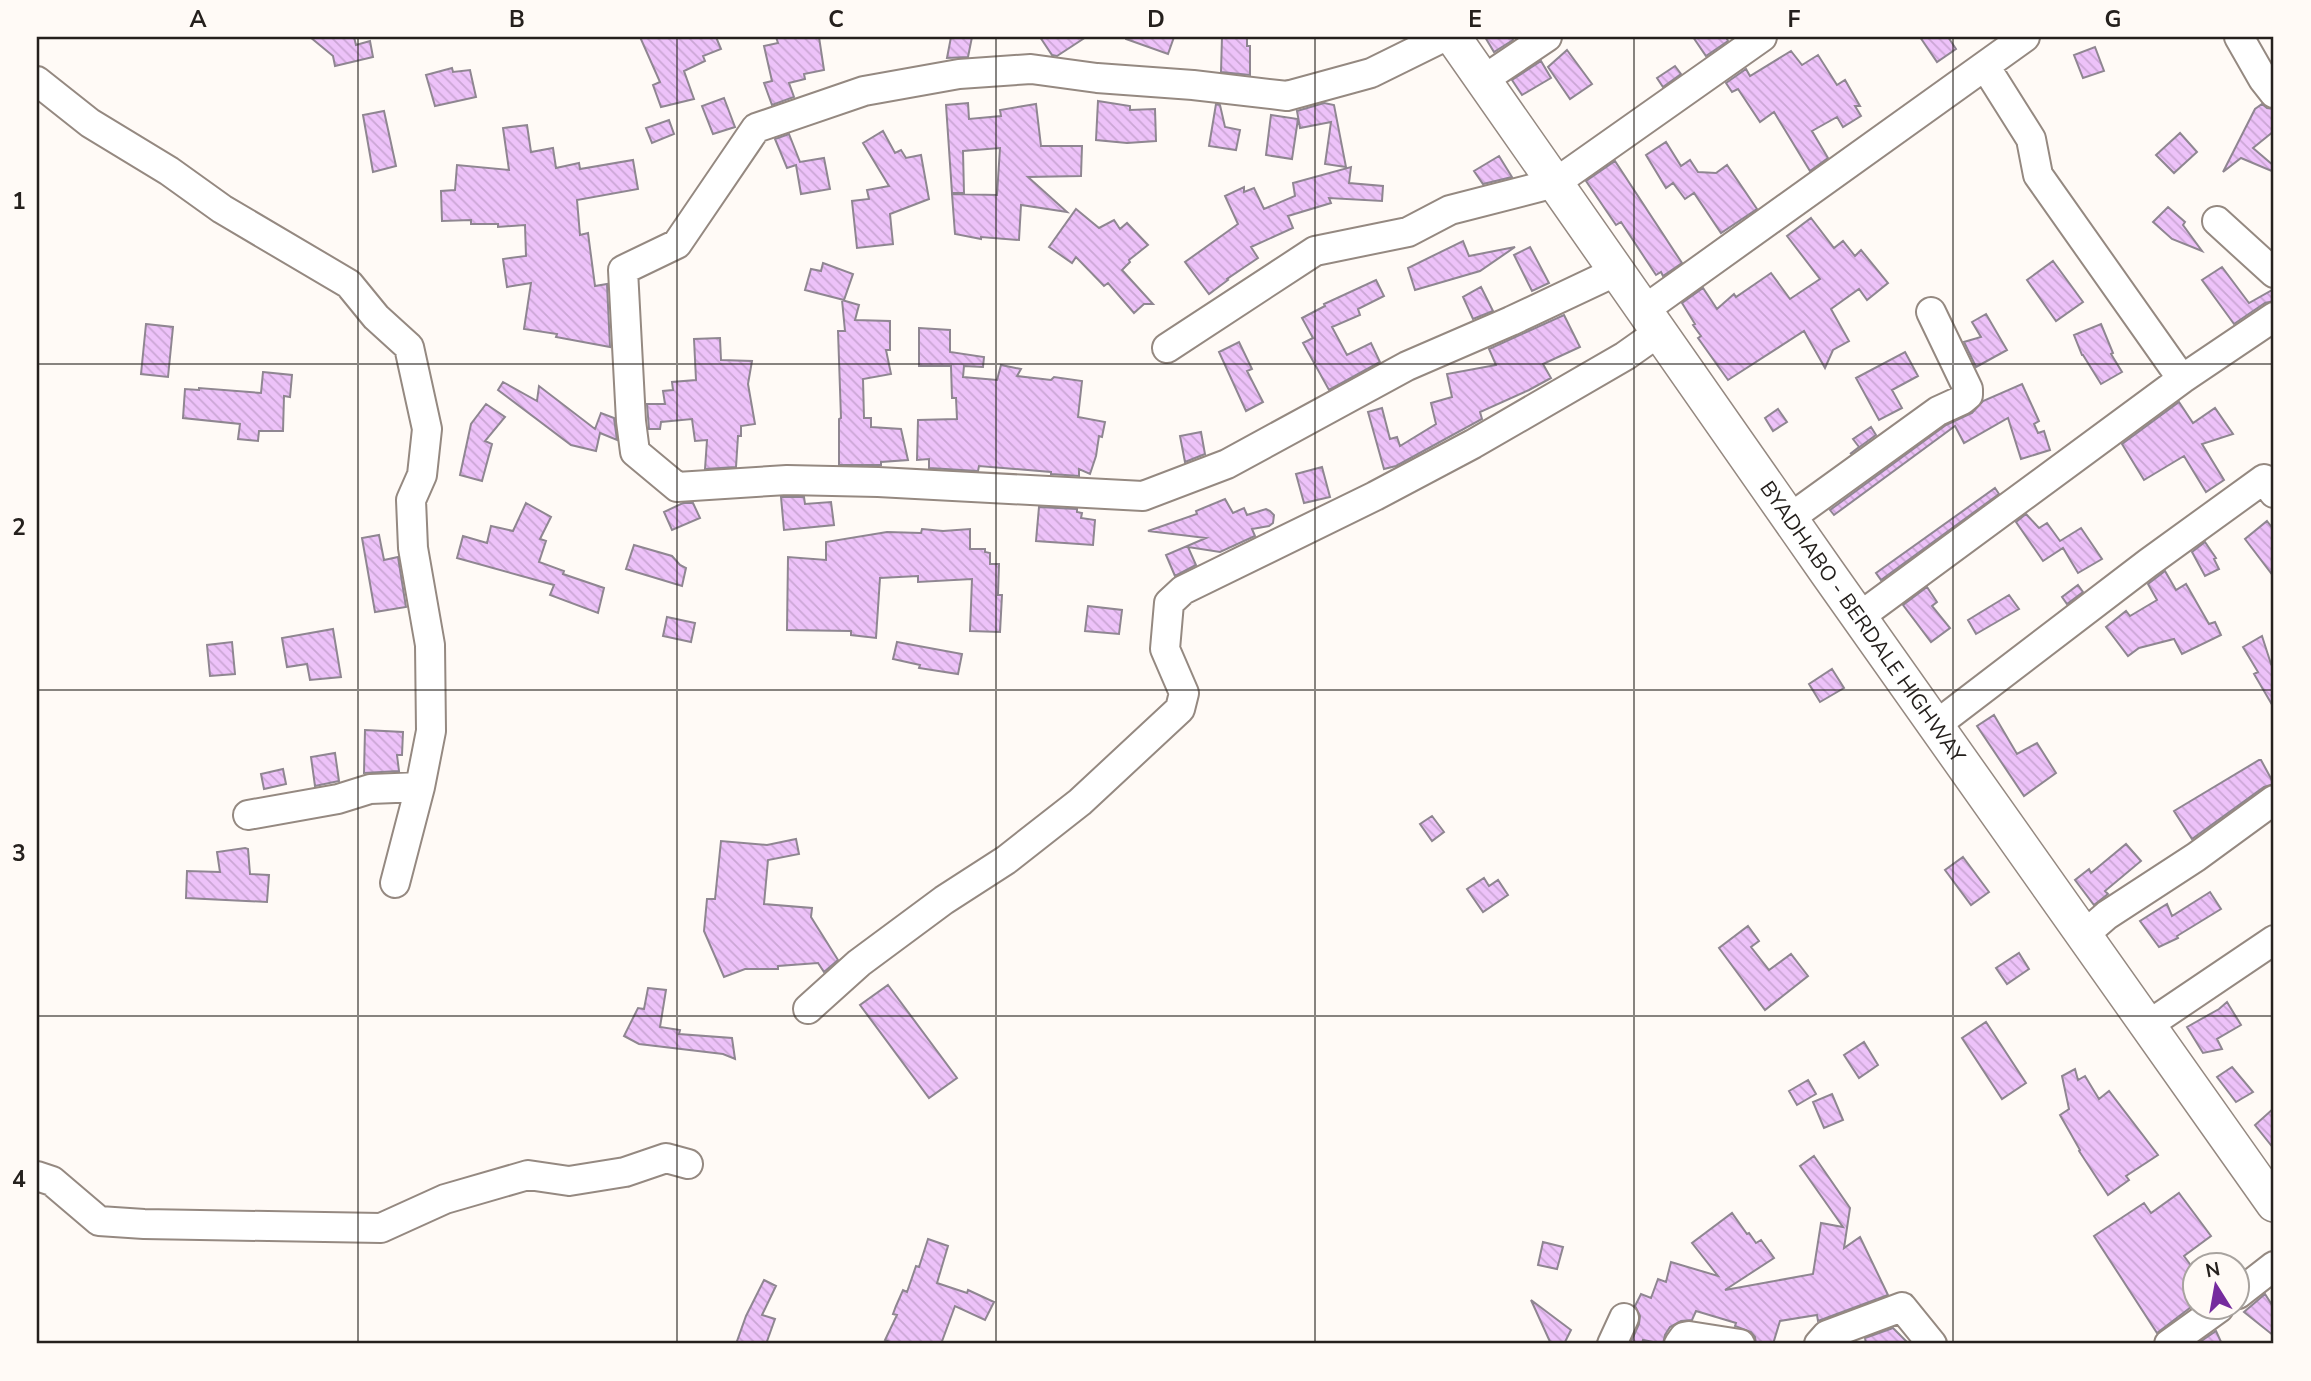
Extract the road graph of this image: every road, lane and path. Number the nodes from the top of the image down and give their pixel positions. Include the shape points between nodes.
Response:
1 (1444, 37) edge
2 (1453, 37) edge
3 (1548, 37) edge
4 (1762, 37) edge
5 (2025, 37) edge
6 (2239, 37) edge
7 (1985, 66) junction
8 (1483, 80) junction
9 (37, 81) edge
10 (2274, 93) edge
11 (1555, 183) junction
12 (2217, 221) dead end
13 (1617, 271) junction
14 (2274, 273) edge
15 (1931, 313) dead end
16 (2274, 317) edge
17 (1652, 321) junction
18 (1167, 348) dead end
19 (2182, 379) junction
20 (2274, 492) edge
21 (1790, 518) junction
22 (1859, 617) junction
23 (1936, 725) junction
24 (420, 787) junction
25 (2274, 800) edge
26 (248, 815) dead end
27 (396, 883) dead end
28 (2084, 934) junction
29 (2274, 940) edge
30 (808, 1009) dead end
31 (2148, 1025) junction
32 (688, 1164) dead end
33 (37, 1176) edge
34 (2274, 1204) edge
35 (2274, 1266) edge
36 (2252, 1283) edge
37 (1624, 1318) dead end
38 (2199, 1322) edge
39 (1612, 1344) edge
40 (1679, 1344) edge
41 (1740, 1344) edge
42 (1819, 1344) edge
43 (1932, 1344) edge
44 (2169, 1344) edge

1 - 13 street via 1371,73 1287,96 1031,69 959,74 864,91 756,128 677,244 623,270 635,452 677,487 852,481 1143,496 1227,464 1408,366
2 - 8 main road, BYADHABO - BERDALE HIGHWAY
3 - 8 street
4 - 11 street
5 - 7 street
6 - 10 street
7 - 17 street
7 - 19 street via 2031,139 2038,175
8 - 11 main road, BYADHABO - BERDALE HIGHWAY
9 - 24 street via 90,123 222,209 349,284 376,317 410,347 427,429 422,475 411,500 412,548 430,645 431,731
11 - 13 main road, BYADHABO - BERDALE HIGHWAY
11 - 18 street via 1450,210 1409,232 1315,251
12 - 14 street
13 - 17 main road, BYADHABO - BERDALE HIGHWAY
15 - 21 street via 1968,395 1938,411
16 - 19 street
17 - 21 main road, BYADHABO - BERDALE HIGHWAY
17 - 30 street via 1625,356 1473,444 1183,590 1169,603 1165,649 1184,693 1180,709 1080,802 859,963
19 - 22 street
20 - 23 street via 2264,479
21 - 22 main road, BYADHABO - BERDALE HIGHWAY
22 - 23 main road, BYADHABO - BERDALE HIGHWAY
23 - 28 main road, BYADHABO - BERDALE HIGHWAY
24 - 26 street via 370,789
24 - 27 street
25 - 28 street
28 - 31 main road, BYADHABO - BERDALE HIGHWAY
29 - 31 street
31 - 34 main road, BYADHABO - BERDALE HIGHWAY
32 - 33 street via 666,1158 625,1172 569,1181 528,1175 445,1199 380,1227 99,1221 52,1181
35 - 36 street
37 - 39 street
38 - 44 street
40 - 41 street via 1689,1336
42 - 43 street via 1827,1335 1902,1307

